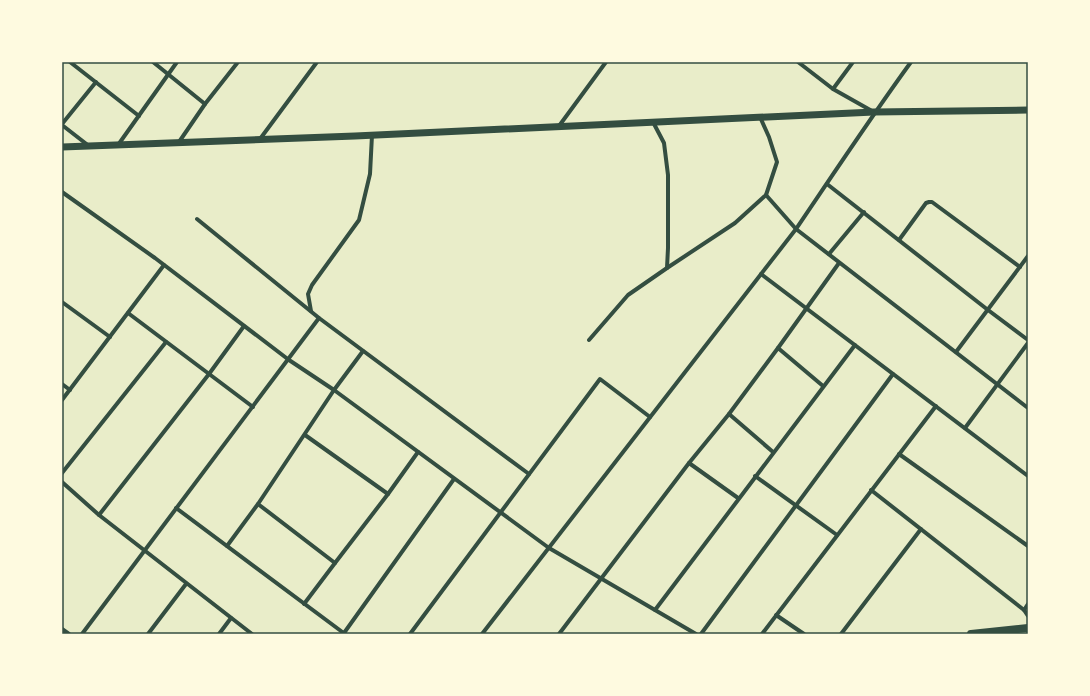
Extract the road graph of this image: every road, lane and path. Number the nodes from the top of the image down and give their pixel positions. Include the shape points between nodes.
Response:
1 (70, 62) edge
2 (153, 62) edge
3 (177, 62) edge
4 (238, 62) edge
5 (317, 62) edge
6 (606, 62) edge
7 (798, 62) edge
8 (853, 62) edge
9 (911, 62) edge
10 (168, 74) junction
11 (96, 82) junction
12 (833, 89) junction
13 (205, 104) junction
14 (1028, 110) edge
15 (874, 112) junction
16 (139, 116) junction
17 (760, 117) junction
18 (653, 122) junction
19 (62, 125) edge
20 (558, 126) junction
21 (372, 135) junction
22 (260, 140) junction
23 (179, 143) junction
24 (118, 145) junction
25 (90, 146) junction
26 (62, 147) edge
27 (827, 184) junction
28 (62, 192) edge
29 (766, 195) junction
30 (864, 212) junction
31 (197, 219) dead end
32 (796, 229) junction
33 (899, 240) junction
34 (829, 254) junction
35 (1028, 256) edge
36 (840, 263) junction
37 (164, 265) junction
38 (1020, 267) junction
39 (667, 268) junction
40 (761, 274) junction
41 (62, 302) edge
42 (807, 308) junction
43 (988, 310) junction
44 (311, 312) junction
45 (128, 313) junction
46 (319, 318) junction
47 (244, 326) junction
48 (110, 337) junction
49 (590, 340) dead end
50 (1028, 340) edge
51 (166, 342) junction
52 (1028, 344) edge
53 (855, 345) junction
54 (778, 348) junction
55 (363, 351) junction
56 (956, 352) junction
57 (289, 360) junction
58 (209, 374) junction
59 (893, 374) junction
60 (62, 384) edge
61 (998, 385) junction
62 (823, 386) junction
63 (70, 390) junction
64 (334, 390) junction
65 (62, 400) edge
66 (936, 406) junction
67 (253, 407) junction
68 (1028, 408) edge
69 (729, 414) junction
70 (650, 417) junction
71 (965, 428) junction
72 (305, 435) junction
73 (418, 452) junction
74 (773, 452) junction
75 (899, 454) junction
76 (689, 463) junction
77 (62, 473) edge
78 (529, 474) junction
79 (755, 476) junction
80 (1028, 476) edge
81 (454, 479) junction
82 (62, 482) edge
83 (871, 490) junction
84 (388, 494) junction
85 (738, 498) junction
86 (258, 504) junction
87 (796, 505) junction
88 (176, 508) junction
89 (501, 513) junction
90 (99, 514) junction
91 (921, 529) junction
92 (837, 535) junction
93 (227, 546) junction
94 (1028, 546) edge
95 (549, 548) junction
96 (144, 551) junction
97 (335, 563) junction
98 (601, 579) junction
99 (186, 584) junction
100 (304, 604) junction
101 (1028, 604) edge
102 (655, 610) junction
103 (1024, 610) junction
104 (776, 615) junction
105 (1028, 616) edge
106 (231, 618) junction
107 (1028, 628) edge
108 (62, 629) edge
109 (69, 634) edge
110 (82, 634) edge
111 (148, 634) edge
112 (219, 634) edge
113 (252, 634) edge
114 (344, 634) edge
115 (410, 634) edge
116 (482, 634) edge
117 (559, 634) edge
118 (696, 634) edge
119 (701, 634) edge
120 (762, 634) edge
121 (804, 634) edge
122 (841, 634) edge
123 (971, 634) edge

1 - 11 street
2 - 10 street
3 - 10 street
4 - 13 street
5 - 22 street
6 - 20 street
7 - 12 street
8 - 12 street
9 - 15 street
10 - 13 street
10 - 16 street
11 - 16 street
11 - 19 street
12 - 15 street
13 - 23 street
14 - 15 street
15 - 17 street
15 - 27 street
16 - 24 street
17 - 18 street
17 - 29 street via 777,162
18 - 20 street
18 - 39 street via 664,143 668,175
19 - 25 street
20 - 21 street
21 - 22 street
21 - 44 street via 370,174 359,220 312,285 308,294
22 - 23 street
23 - 24 street
24 - 25 street
25 - 26 street
27 - 30 street
27 - 32 street
28 - 37 street
29 - 32 street
29 - 39 street via 735,223
30 - 33 street
30 - 34 street
31 - 44 street
32 - 34 street
32 - 40 street
33 - 38 street via 926,204 932,202
33 - 43 street
34 - 36 street
35 - 38 street
36 - 42 street
36 - 56 street
37 - 45 street
37 - 47 street
38 - 43 street
39 - 49 street via 628,295
40 - 42 street
40 - 70 street
41 - 48 street
42 - 53 street
42 - 54 street
43 - 50 street
43 - 56 street
44 - 46 street
45 - 48 street
45 - 51 street
46 - 55 street
46 - 57 street
47 - 57 street
47 - 58 street
48 - 63 street
51 - 58 street
51 - 77 street
52 - 61 street
53 - 59 street
53 - 62 street
54 - 62 street
54 - 69 street
55 - 64 street
55 - 78 street
56 - 61 street
57 - 64 street
57 - 67 street
58 - 67 street
58 - 90 street
59 - 66 street
59 - 87 street
60 - 63 street
61 - 68 street
61 - 71 street
62 - 74 street
63 - 65 street
64 - 72 street
64 - 73 street
66 - 71 street
66 - 75 street
67 - 88 street
69 - 74 street
69 - 76 street
70 - 78 street via 600,379
70 - 95 street
71 - 80 street
72 - 84 street
72 - 86 street
73 - 81 street
73 - 84 street
74 - 79 street
75 - 83 street
75 - 94 street
76 - 85 street
76 - 98 street
78 - 89 street
79 - 85 street
79 - 87 street
81 - 89 street
81 - 114 street
82 - 90 street
83 - 91 street
83 - 92 street
84 - 97 street
85 - 102 street
86 - 93 street
86 - 97 street
87 - 92 street
87 - 119 street
88 - 93 street
88 - 96 street
89 - 95 street
89 - 115 street
90 - 96 street
91 - 103 street
91 - 122 street
92 - 104 street
93 - 100 street
95 - 98 street
95 - 116 street
96 - 99 street
96 - 110 street
97 - 100 street
98 - 102 street
98 - 117 street
99 - 106 street
99 - 111 street
100 - 114 street
101 - 103 street
102 - 118 street
103 - 105 street
104 - 120 street
104 - 121 street
106 - 112 street
106 - 113 street
107 - 123 main road
108 - 109 street

